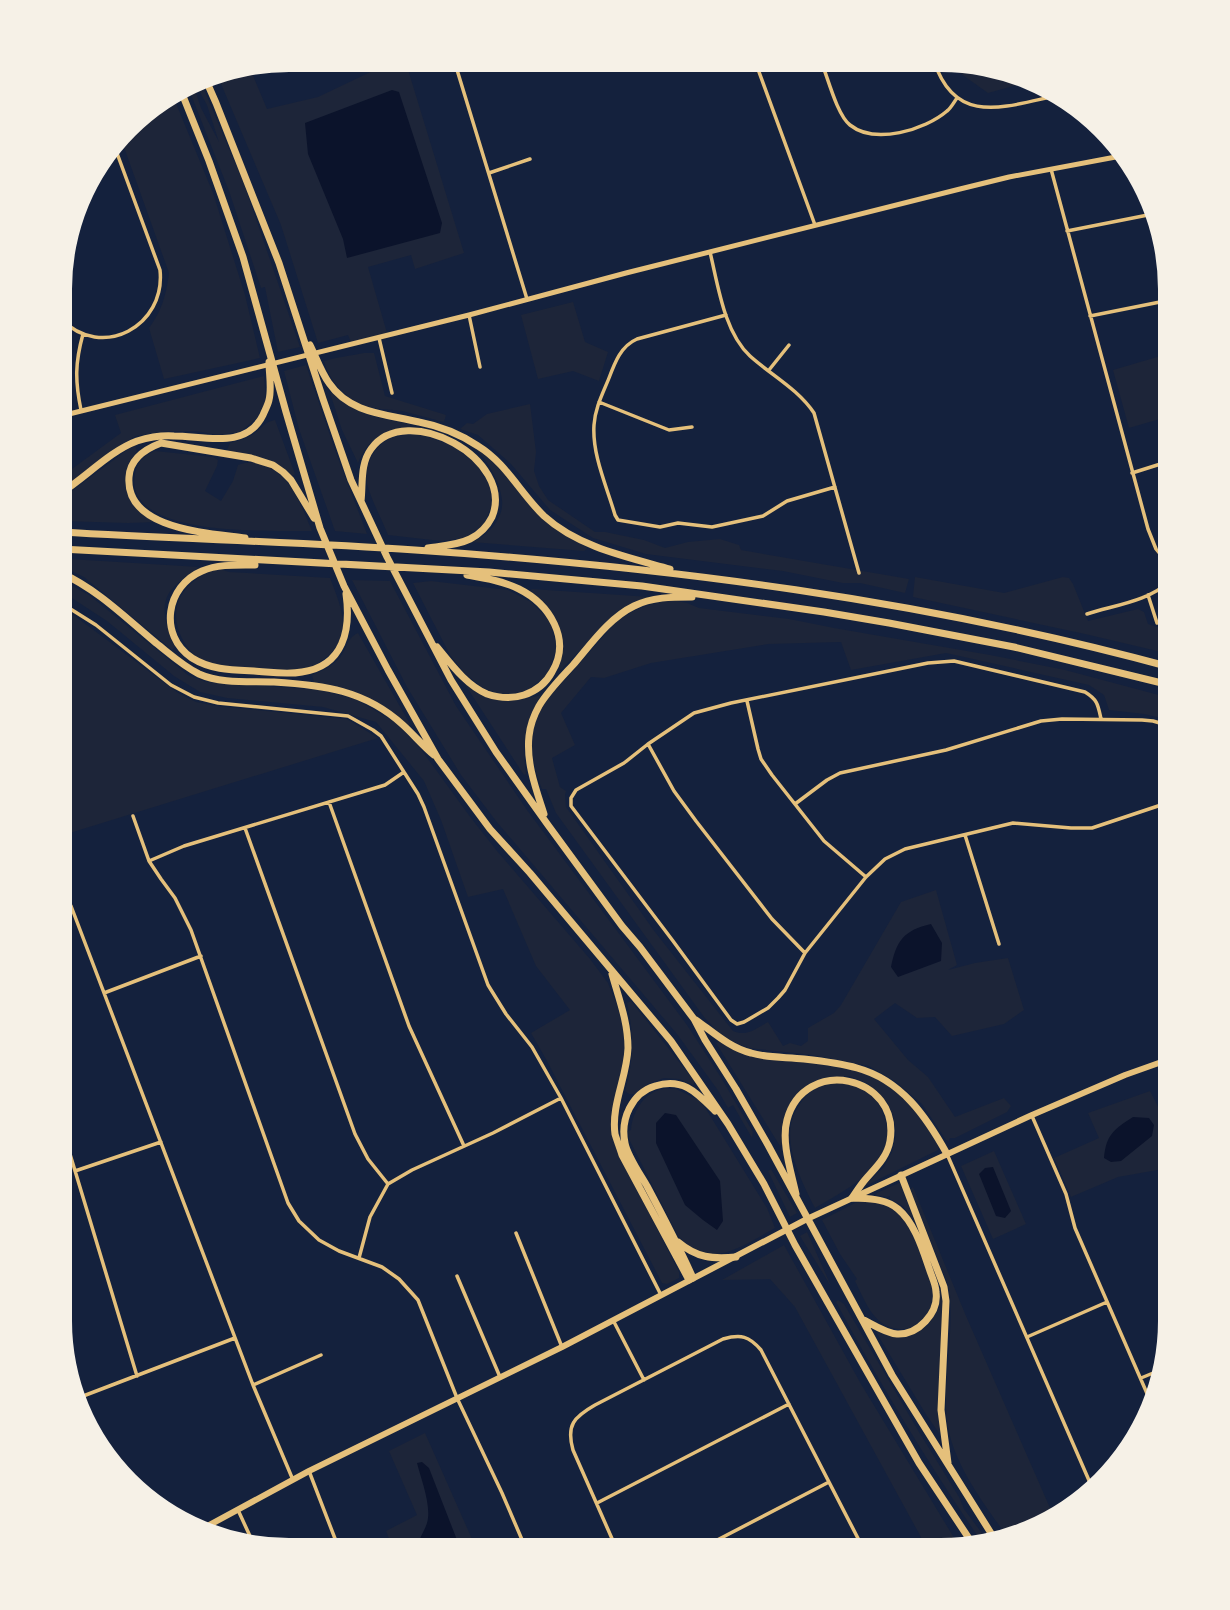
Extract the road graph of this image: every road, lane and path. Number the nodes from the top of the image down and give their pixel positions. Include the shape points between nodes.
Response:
1 (458, 72) edge
2 (759, 72) edge
3 (825, 72) edge
4 (937, 72) edge
5 (209, 87) edge
6 (957, 98) junction
7 (1044, 98) edge
8 (184, 99) edge
9 (118, 156) edge
10 (1113, 157) edge
11 (530, 159) dead end
12 (1051, 169) junction
13 (489, 173) junction
14 (1146, 215) edge
15 (815, 225) junction
16 (1067, 231) junction
17 (710, 252) junction
18 (527, 300) junction
19 (1158, 303) edge
20 (296, 314) junction
21 (726, 315) junction
22 (468, 316) junction
23 (1090, 316) junction
24 (72, 328) edge
25 (83, 334) junction
26 (379, 338) junction
27 (789, 345) dead end
28 (268, 348) junction
29 (480, 367) dead end
30 (769, 370) junction
31 (392, 393) dead end
32 (599, 402) junction
33 (82, 410) junction
34 (72, 413) edge
35 (692, 427) dead end
36 (1158, 465) edge
37 (1132, 473) junction
38 (72, 485) edge
39 (835, 487) junction
40 (361, 502) junction
41 (320, 528) junction
42 (72, 533) edge
43 (288, 544) junction
44 (72, 550) edge
45 (414, 550) junction
46 (1158, 551) edge
47 (293, 563) junction
48 (446, 570) junction
49 (859, 573) dead end
50 (695, 576) junction
51 (72, 579) edge
52 (344, 586) junction
53 (1158, 590) edge
54 (1149, 595) junction
55 (709, 596) junction
56 (72, 610) edge
57 (1087, 614) dead end
58 (1157, 623) dead end
59 (427, 635) junction
60 (1158, 664) edge
61 (1158, 682) edge
62 (747, 701) junction
63 (1101, 719) junction
64 (1158, 722) edge
65 (648, 744) junction
66 (438, 759) junction
67 (404, 772) junction
68 (329, 802) junction
69 (795, 804) junction
70 (1158, 806) edge
71 (133, 816) dead end
72 (548, 825) junction
73 (245, 828) junction
74 (965, 835) junction
75 (149, 861) junction
76 (866, 877) junction
77 (72, 909) edge
78 (999, 944) dead end
79 (805, 953) junction
80 (201, 956) junction
81 (610, 970) junction
82 (104, 993) junction
83 (694, 1018) junction
84 (1158, 1064) edge
85 (561, 1098) junction
86 (1032, 1115) junction
87 (728, 1124) junction
88 (161, 1142) junction
89 (464, 1146) junction
90 (947, 1154) junction
91 (72, 1161) edge
92 (75, 1171) junction
93 (901, 1175) junction
94 (388, 1184) junction
95 (852, 1198) junction
96 (799, 1205) junction
97 (516, 1233) dead end
98 (676, 1240) junction
99 (736, 1257) junction
100 (359, 1258) junction
101 (457, 1276) dead end
102 (691, 1279) junction
103 (661, 1295) junction
104 (1107, 1302) junction
105 (862, 1319) junction
106 (613, 1320) junction
107 (1027, 1337) junction
108 (235, 1338) junction
109 (562, 1347) junction
110 (321, 1355) dead end
111 (1151, 1374) edge
112 (137, 1376) junction
113 (500, 1377) junction
114 (1140, 1379) junction
115 (645, 1380) junction
116 (253, 1385) junction
117 (1146, 1392) edge
118 (85, 1395) edge
119 (457, 1398) junction
120 (789, 1404) junction
121 (948, 1467) junction
122 (309, 1472) junction
123 (1089, 1479) edge
124 (293, 1480) junction
125 (829, 1482) junction
126 (597, 1503) junction
127 (238, 1510) junction
128 (212, 1524) edge
129 (990, 1532) edge
130 (249, 1534) edge
131 (967, 1536) edge
132 (335, 1538) edge
133 (521, 1538) edge
134 (612, 1538) edge
135 (721, 1538) edge
136 (858, 1538) edge

1 - 13 street
2 - 15 street
3 - 6 street via 849,124 865,134 917,128 948,110
4 - 6 street
5 - 20 highway
6 - 7 street via 989,108
8 - 28 highway via 243,257
9 - 25 street via 155,253 161,282 153,308 134,328 109,337
10 - 12 main road
11 - 13 street
12 - 15 main road
12 - 16 street
13 - 18 street
14 - 16 street
15 - 17 main road
16 - 23 street
17 - 18 main road
17 - 21 street
18 - 22 main road
19 - 23 street
20 - 40 highway
20 - 50 highway via 329,384 344,399 374,413 444,428 464,437 494,458 560,528 597,547
21 - 30 street via 740,344
21 - 32 street via 631,342 615,362
22 - 26 main road
22 - 29 street
23 - 37 street
24 - 25 street
25 - 33 street via 76,367
26 - 31 street
26 - 33 main road
27 - 30 street
28 - 38 highway via 269,401 253,428 223,439 155,436 122,449
28 - 41 highway
30 - 39 street via 814,413
32 - 35 street via 669,430
32 - 39 street via 594,425 596,449 618,520 660,527 678,523 712,527 763,516 787,501
33 - 34 main road
36 - 37 street
37 - 46 street
39 - 49 street
40 - 45 highway via 368,453 391,434 430,433 477,460 489,476 495,496 488,524 480,534 458,544
40 - 59 highway
41 - 43 highway via 290,480 264,461 160,443 136,459 129,477 132,494 138,506 158,520 183,529
41 - 52 highway
42 - 43 highway
43 - 45 highway
44 - 47 highway
45 - 50 highway
47 - 48 highway
47 - 52 highway via 214,567 188,579 172,602 170,619 181,648 204,665 219,669 292,673 316,669 335,656 345,636
48 - 55 highway via 597,581
48 - 59 highway via 500,582 528,594 554,621 559,656 536,690 500,697 468,681
50 - 60 highway via 953,617
51 - 66 highway via 177,661 202,675 347,692 386,712
52 - 66 highway
53 - 54 street
54 - 57 street
54 - 58 street
55 - 61 highway via 950,634
55 - 72 highway via 651,600 623,612 543,701 532,723 528,747
56 - 67 street via 194,697 348,716 381,736
59 - 72 highway via 474,718
62 - 63 street via 941,661 1085,691 1097,702
62 - 65 street via 694,713
62 - 69 street via 761,759
63 - 64 street
63 - 69 street via 1041,721 946,750 853,769 827,780
65 - 79 street via 696,821 772,919
65 - 79 street via 576,790 571,806 731,1020 744,1022 768,1008 785,990
66 - 81 highway via 490,829
67 - 68 street via 385,785
67 - 85 street via 424,807 488,985
68 - 73 street
68 - 89 street via 409,1026
69 - 76 street via 824,841
70 - 74 street via 1093,828 1013,823
71 - 75 street
72 - 83 highway
73 - 75 street
73 - 94 street via 355,1134
74 - 76 street via 905,849 885,859
74 - 78 street
75 - 80 street via 181,907
76 - 79 street
77 - 82 street
80 - 82 street
80 - 100 street via 288,1203 319,1240
81 - 87 highway via 671,1041
81 - 102 highway via 626,1021 628,1047 615,1134 622,1155
82 - 88 street
83 - 90 highway via 751,1053 839,1063 880,1077 918,1108
83 - 96 highway
84 - 86 main road
85 - 89 street
85 - 103 street
86 - 90 main road
86 - 104 street
87 - 98 highway via 695,1090 673,1083 640,1094 625,1117 625,1144
87 - 131 highway via 919,1463
88 - 92 street
88 - 108 street
89 - 94 street
90 - 93 main road
90 - 107 street
91 - 92 street
92 - 112 street
93 - 95 main road
93 - 121 highway via 944,1287 941,1410
94 - 100 street via 370,1217
95 - 96 highway via 882,1161 891,1128 887,1110 874,1093 848,1080 830,1079 806,1091 787,1118 786,1148
95 - 99 main road
95 - 105 highway via 879,1200 900,1210 916,1233 937,1293 929,1317 910,1332 890,1332
96 - 105 highway
97 - 109 street
98 - 99 highway via 689,1252 705,1257
98 - 102 highway
99 - 102 main road
100 - 119 street via 392,1273 418,1300
101 - 113 street
102 - 103 main road
103 - 106 main road
104 - 107 street
104 - 114 street
105 - 121 highway
106 - 109 main road
106 - 115 street
107 - 123 street
108 - 112 street
108 - 116 street
109 - 113 main road
110 - 116 street
111 - 114 street
112 - 118 street
113 - 119 main road
114 - 117 street
115 - 120 street via 723,1339 744,1337 761,1350
115 - 126 street via 581,1413 573,1422 570,1439
116 - 124 street
119 - 122 main road
119 - 133 street
120 - 125 street
120 - 126 street
121 - 129 highway
122 - 124 main road
122 - 132 street
124 - 127 main road
125 - 135 street
125 - 136 street
126 - 134 street
127 - 128 main road
127 - 130 street

